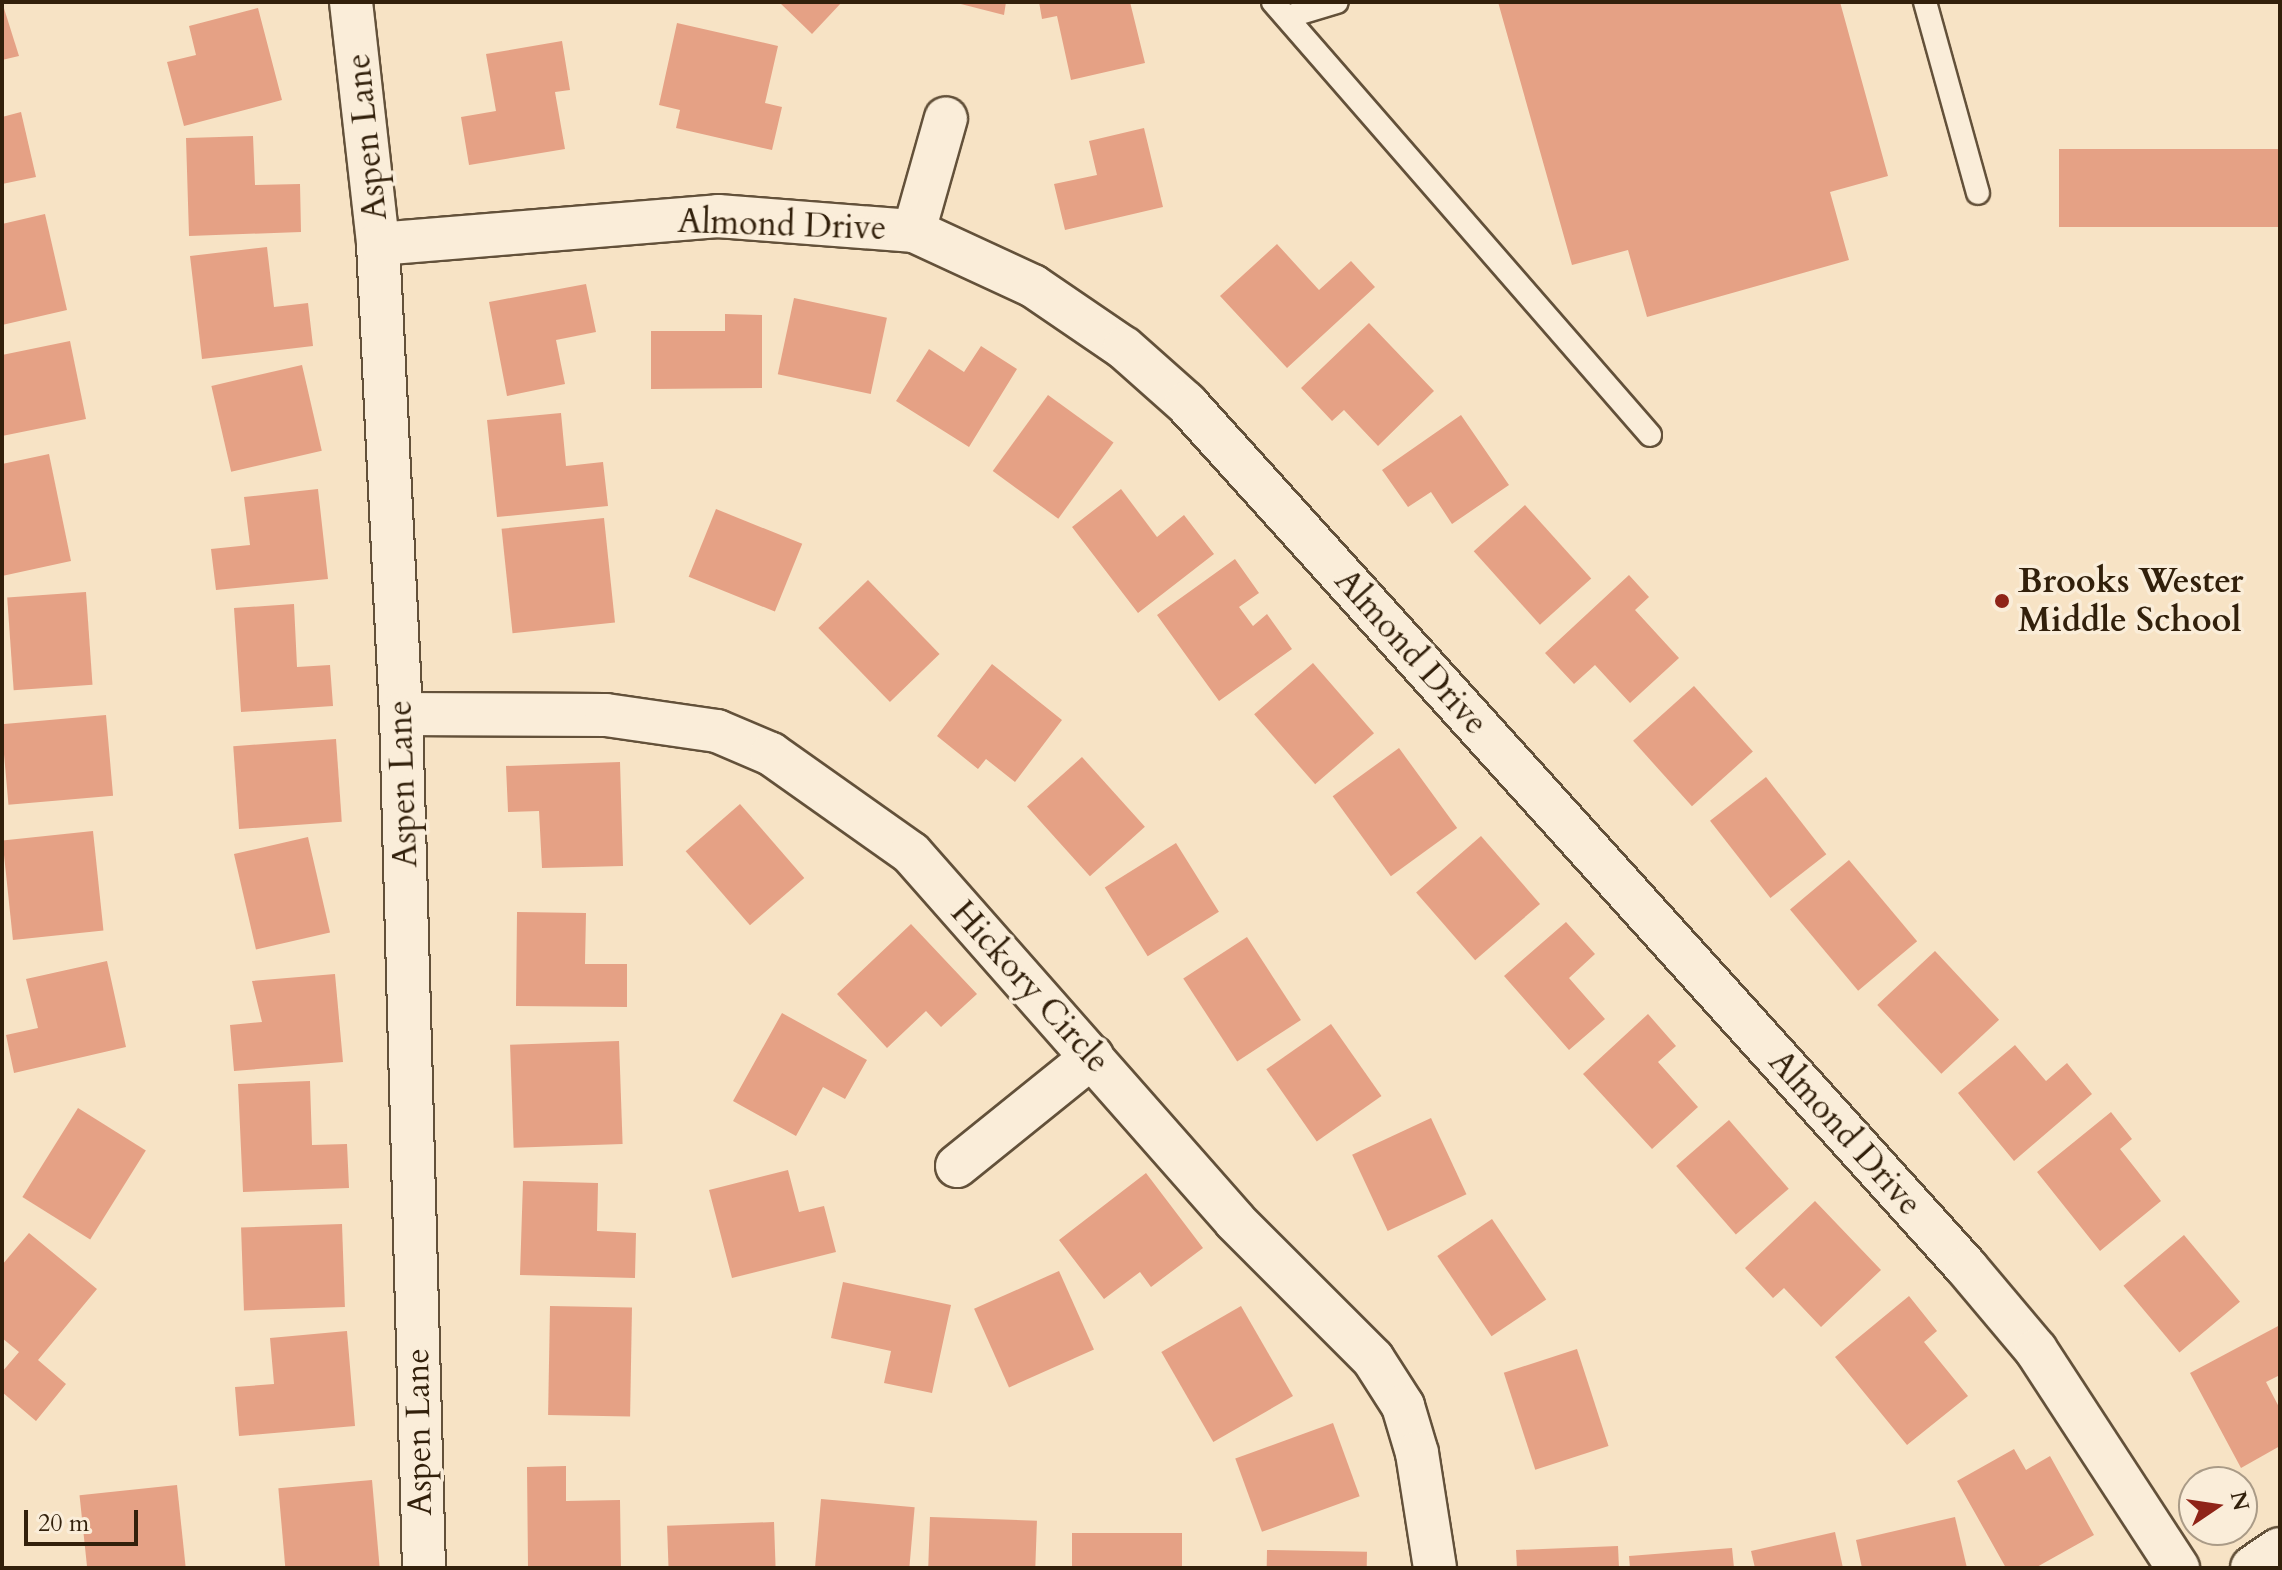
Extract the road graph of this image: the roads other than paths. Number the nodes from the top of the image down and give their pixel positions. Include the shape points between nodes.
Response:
1 (351, 2) edge
2 (1337, 2) edge
3 (1925, 2) edge
4 (1280, 10) edge
5 (946, 118) dead end
6 (1978, 193) dead end
7 (914, 231) junction
8 (378, 244) junction
9 (1650, 435) dead end
10 (401, 714) junction
11 (1092, 1057) junction
12 (957, 1166) dead end
13 (2280, 1550) edge
14 (424, 1568) edge
15 (1435, 1568) edge
16 (2178, 1568) edge
17 (2253, 1568) edge

1 - 8 street, Aspen Lane
2 - 4 lane
3 - 6 lane
4 - 9 lane
5 - 7 street
7 - 8 street, Almond Drive via 718,216
7 - 16 street, Almond Drive via 1033,286 1124,348 1186,403 1967,1268 2036,1350
8 - 10 street, Aspen Lane
10 - 11 street, Hickory Circle via 670,720 771,754 911,853
10 - 14 street, Aspen Lane
11 - 12 street
11 - 15 street, Hickory Circle via 1235,1221 1373,1359 1403,1406 1417,1453
13 - 17 street

